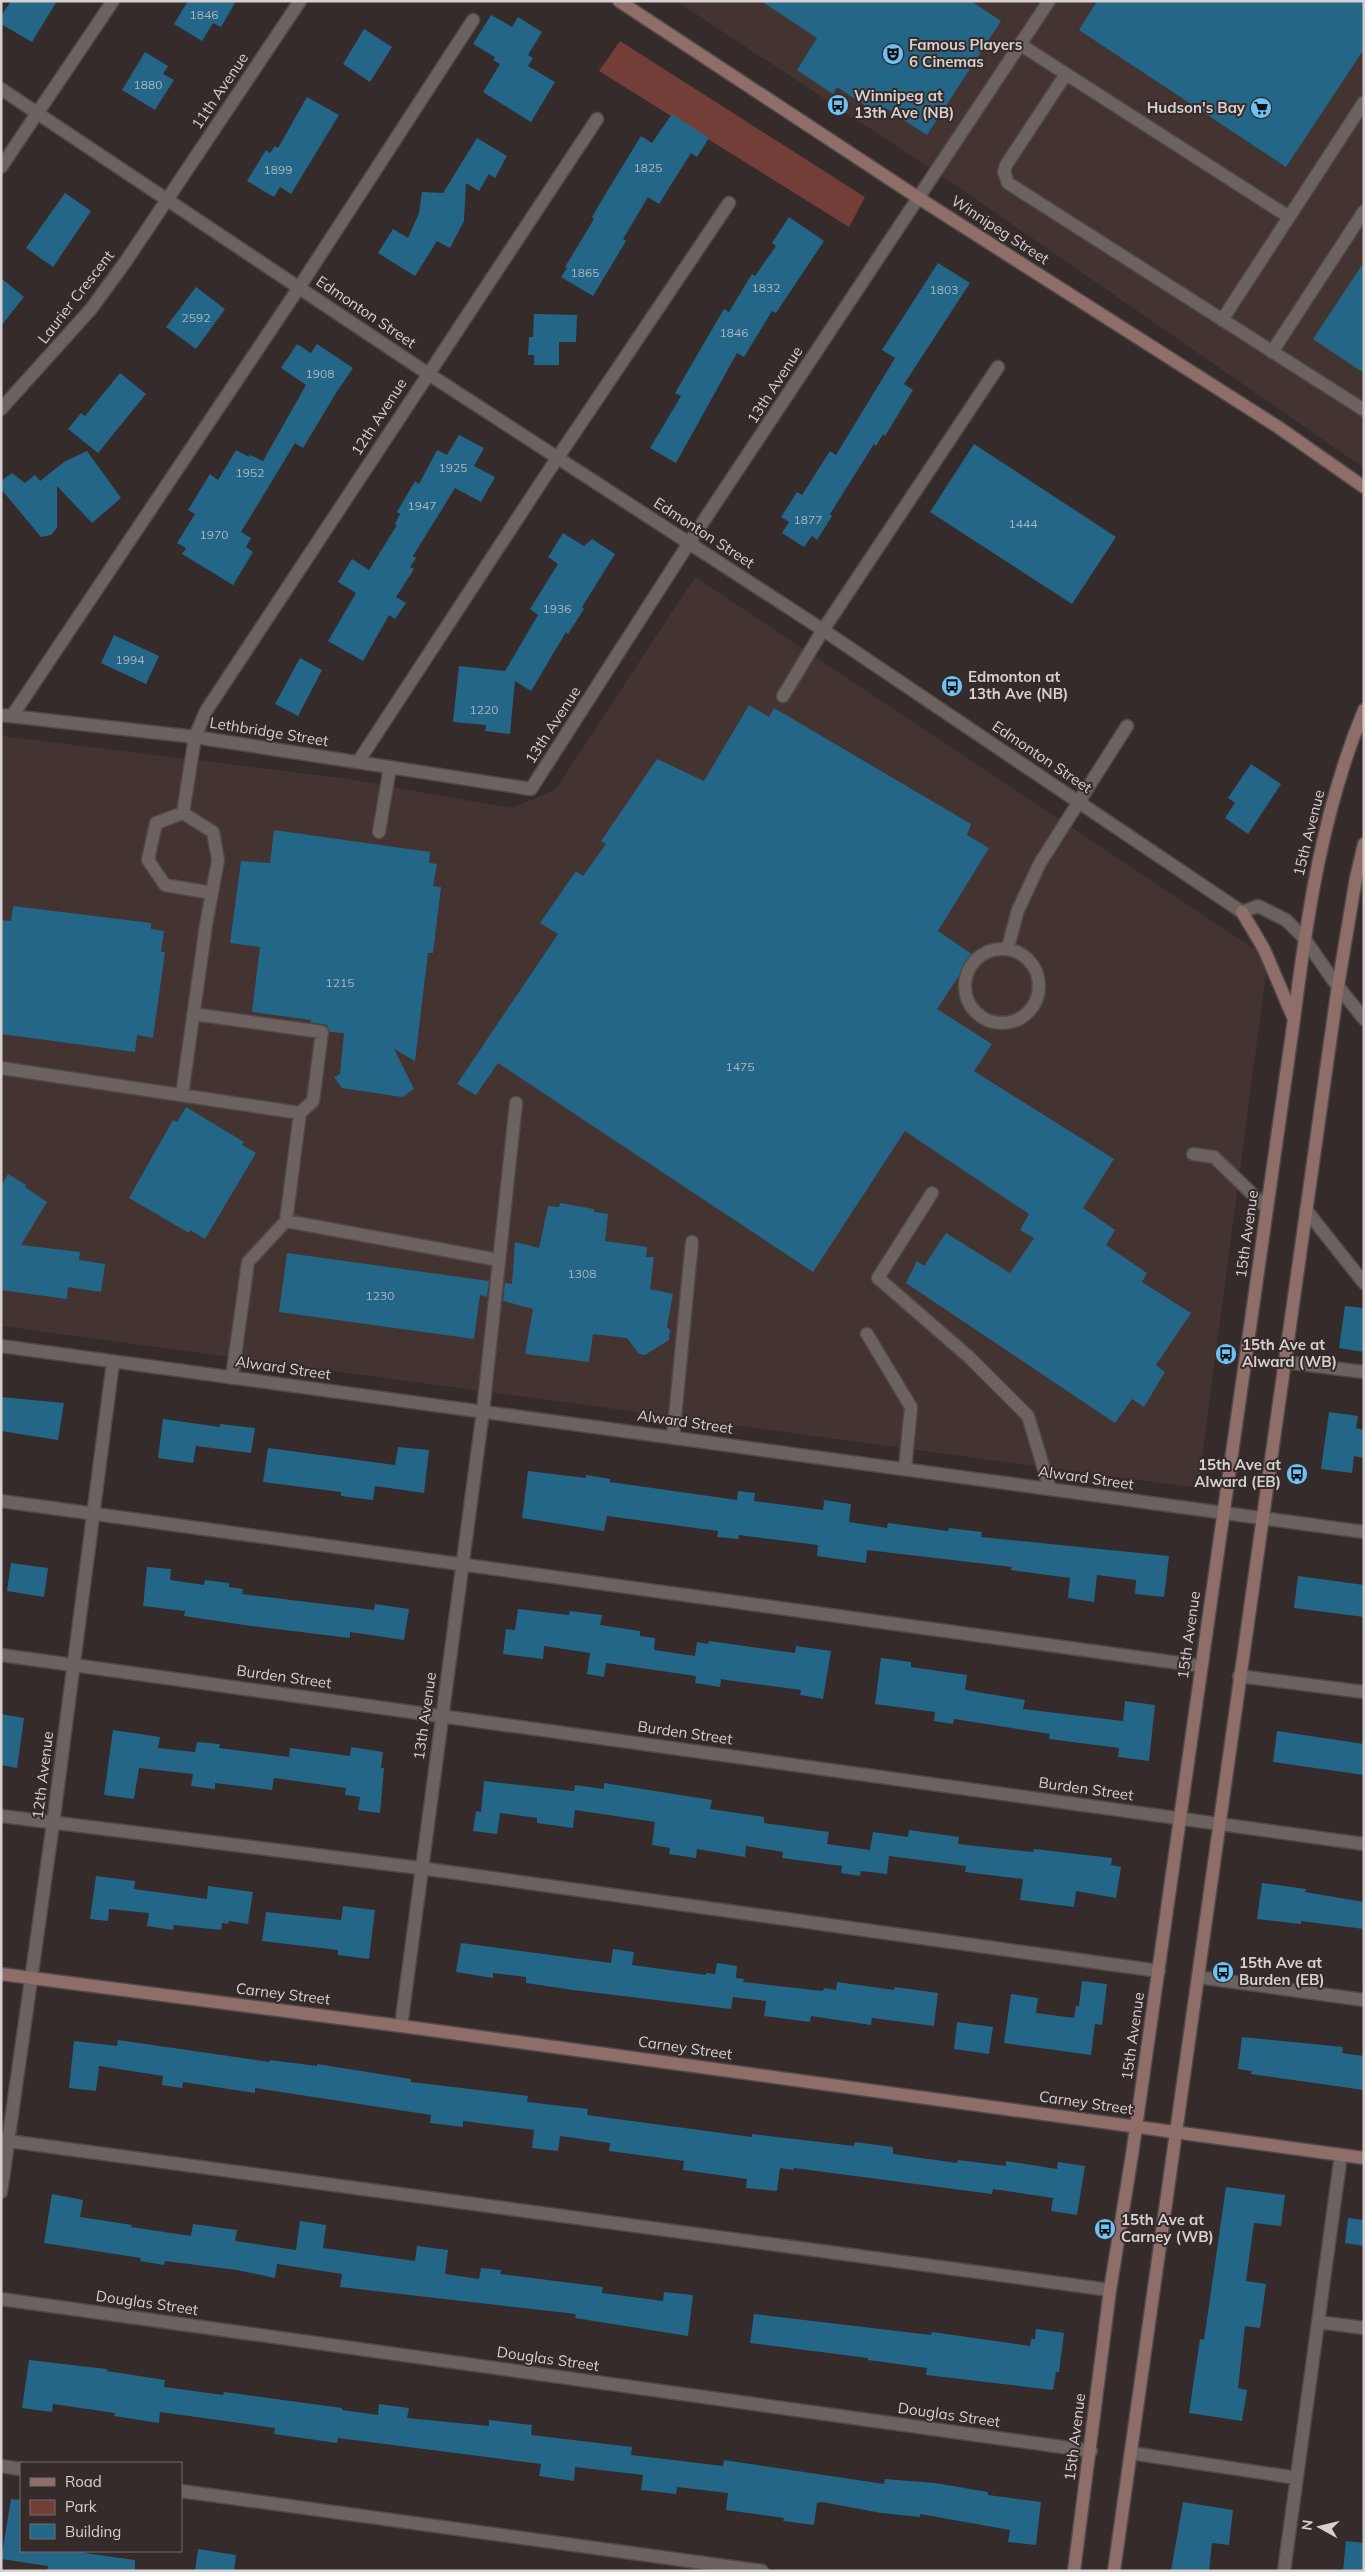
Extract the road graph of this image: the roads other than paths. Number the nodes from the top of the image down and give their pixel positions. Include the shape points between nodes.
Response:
1 (113, 1) edge
2 (300, 1) edge
3 (619, 1) edge
4 (1047, 2) edge
5 (473, 20) dead end
6 (1021, 45) junction
7 (1066, 74) junction
8 (1, 89) edge
9 (1364, 102) edge
10 (39, 114) junction
11 (597, 119) dead end
12 (1, 167) edge
13 (917, 197) junction
14 (168, 198) junction
15 (730, 203) dead end
16 (1364, 211) edge
17 (1288, 217) junction
18 (300, 286) junction
19 (1222, 320) junction
20 (1272, 352) junction
21 (998, 367) dead end
22 (427, 373) junction
23 (1, 409) edge
24 (1364, 410) edge
25 (558, 458) junction
26 (1364, 487) edge
27 (689, 543) junction
28 (823, 630) junction
29 (783, 696) dead end
30 (1364, 710) edge
31 (4, 717) edge
32 (1127, 726) dead end
33 (195, 737) junction
34 (358, 762) junction
35 (390, 766) junction
36 (531, 789) joint
37 (1078, 801) junction
38 (184, 813) junction
39 (379, 832) dead end
40 (1364, 844) edge
41 (212, 892) junction
42 (1242, 912) junction
43 (1304, 938) junction
44 (1008, 947) junction
45 (1338, 986) junction
46 (194, 1014) junction
47 (1294, 1019) junction
48 (1364, 1019) edge
49 (1, 1068) edge
50 (182, 1095) junction
51 (516, 1103) dead end
52 (300, 1113) junction
53 (1193, 1154) dead end
54 (932, 1193) dead end
55 (1267, 1208) junction
56 (1306, 1210) junction
57 (286, 1221) junction
58 (692, 1242) dead end
59 (499, 1260) junction
60 (1364, 1282) edge
61 (866, 1334) dead end
62 (1, 1346) edge
63 (113, 1362) junction
64 (1285, 1362) junction
65 (1364, 1372) edge
66 (232, 1378) junction
67 (483, 1411) junction
68 (673, 1437) junction
69 (905, 1469) junction
70 (1050, 1489) junction
71 (1, 1502) edge
72 (1224, 1513) junction
73 (94, 1514) junction
74 (1263, 1518) junction
75 (1364, 1532) edge
76 (463, 1563) junction
77 (1, 1655) edge
78 (73, 1665) junction
79 (1201, 1666) junction
80 (1239, 1676) junction
81 (1364, 1692) edge
82 (441, 1714) junction
83 (1, 1816) edge
84 (1180, 1819) junction
85 (53, 1824) junction
86 (1220, 1824) junction
87 (1364, 1844) edge
88 (420, 1868) junction
89 (1158, 1971) junction
90 (1, 1974) edge
91 (1198, 1977) junction
92 (31, 1978) junction
93 (1364, 2000) edge
94 (401, 2026) junction
95 (1136, 2126) junction
96 (1176, 2132) junction
97 (4, 2140) edge
98 (1341, 2155) junction
99 (1364, 2158) edge
100 (1, 2192) edge
101 (1110, 2290) junction
102 (1, 2299) edge
103 (1319, 2322) junction
104 (1364, 2328) edge
105 (1091, 2451) junction
106 (1131, 2453) junction
107 (1, 2466) edge
108 (20, 2469) edge
109 (1297, 2478) junction
110 (182, 2491) edge
111 (762, 2571) edge
112 (1074, 2571) edge
113 (1114, 2571) edge
114 (1284, 2571) edge

1 - 10 street
2 - 14 street, 11th Avenue
3 - 13 main road, Winnipeg Street
4 - 6 street, 13th Avenue
5 - 18 street
6 - 7 street
6 - 13 street, 13th Avenue
7 - 17 street
7 - 19 street via 1006,165 1004,178
8 - 10 street, Edmonton Street
9 - 17 street
10 - 12 street
10 - 14 street, Edmonton Street
11 - 22 street, 12th Avenue
13 - 26 main road, Winnipeg Street via 1278,427
13 - 27 street, 13th Avenue
14 - 18 street, Edmonton Street
14 - 23 street, Laurier Crescent via 91,309
15 - 25 street
16 - 20 street
17 - 19 street
18 - 22 street, Edmonton Street
18 - 31 street
19 - 20 street
20 - 24 street
21 - 28 street
22 - 25 street, Edmonton Street
22 - 33 street, 12th Avenue via 206,711
25 - 27 street, Edmonton Street
25 - 34 street
27 - 28 street, Edmonton Street
27 - 36 street, 13th Avenue
28 - 29 street
28 - 37 street, Edmonton Street
30 - 43 main road, 15th Avenue via 1334,797
31 - 33 street, Lethbridge Street
32 - 37 street
33 - 34 street, Lethbridge Street
33 - 38 street, 12th Avenue
34 - 35 street, Lethbridge Street
35 - 36 street, Lethbridge Street
35 - 39 street
37 - 42 street, Edmonton Street
37 - 44 street via 1040,863 1018,910
38 - 41 street via 213,832 218,860
38 - 41 street via 156,823 148,860 165,885
40 - 45 main road
41 - 46 street
42 - 43 street via 1258,906 1286,920
42 - 47 main road via 1264,949
43 - 45 street
43 - 47 main road, 15th Avenue
44 - 44 street via 985,951 968,968 964,990 973,1012 993,1024 1016,1022 1039,998 1040,976 1028,957
45 - 48 street
45 - 56 main road
46 - 50 street
46 - 52 street via 322,1032 313,1101
47 - 55 main road, 15th Avenue
49 - 50 street
50 - 52 street
51 - 59 street, 13th Avenue
52 - 57 street
53 - 55 street via 1214,1157
54 - 70 street via 878,1278 969,1357 1028,1416
55 - 72 main road, 15th Avenue
56 - 60 street
56 - 64 main road
57 - 59 street
57 - 66 street via 248,1262
58 - 68 street
59 - 67 street, 13th Avenue
61 - 69 street via 911,1407
62 - 63 street, Alward Street
63 - 66 street, Alward Street
63 - 73 street, 12th Avenue
64 - 65 street
64 - 74 main road
66 - 67 street, Alward Street
67 - 68 street, Alward Street
67 - 76 street, 13th Avenue
68 - 69 street, Alward Street
69 - 70 street, Alward Street
70 - 72 street, Alward Street
71 - 73 street
72 - 74 street, Alward Street
72 - 79 main road, 15th Avenue
73 - 76 street
73 - 78 street, 12th Avenue
74 - 75 street, Alward Street
74 - 80 main road
76 - 79 street
76 - 82 street, 13th Avenue
77 - 78 street, Burden Street
78 - 82 street, Burden Street
78 - 85 street, 12th Avenue
79 - 84 main road, 15th Avenue
80 - 81 street
80 - 86 main road
82 - 84 street, Burden Street
82 - 88 street, 13th Avenue
83 - 85 street
84 - 86 street, Burden Street
84 - 89 main road, 15th Avenue
85 - 88 street
85 - 92 street, 12th Avenue
86 - 87 street, Burden Street
86 - 91 main road
88 - 89 street
88 - 94 street, 13th Avenue
89 - 95 main road, 15th Avenue
90 - 92 main road, Carney Street
91 - 93 street
91 - 96 main road
92 - 94 main road, Carney Street
92 - 97 street, 12th Avenue
94 - 95 main road, Carney Street
95 - 96 main road, Carney Street
95 - 101 main road, 15th Avenue
96 - 98 main road, Carney Street
96 - 106 main road
97 - 100 street, 12th Avenue
97 - 101 street
98 - 99 main road, Carney Street
98 - 103 street
101 - 105 main road, 15th Avenue
102 - 105 street, Douglas Street
103 - 104 street
103 - 109 street
105 - 112 main road, 15th Avenue
106 - 109 street
106 - 113 main road
107 - 108 street
109 - 114 street
110 - 111 street

